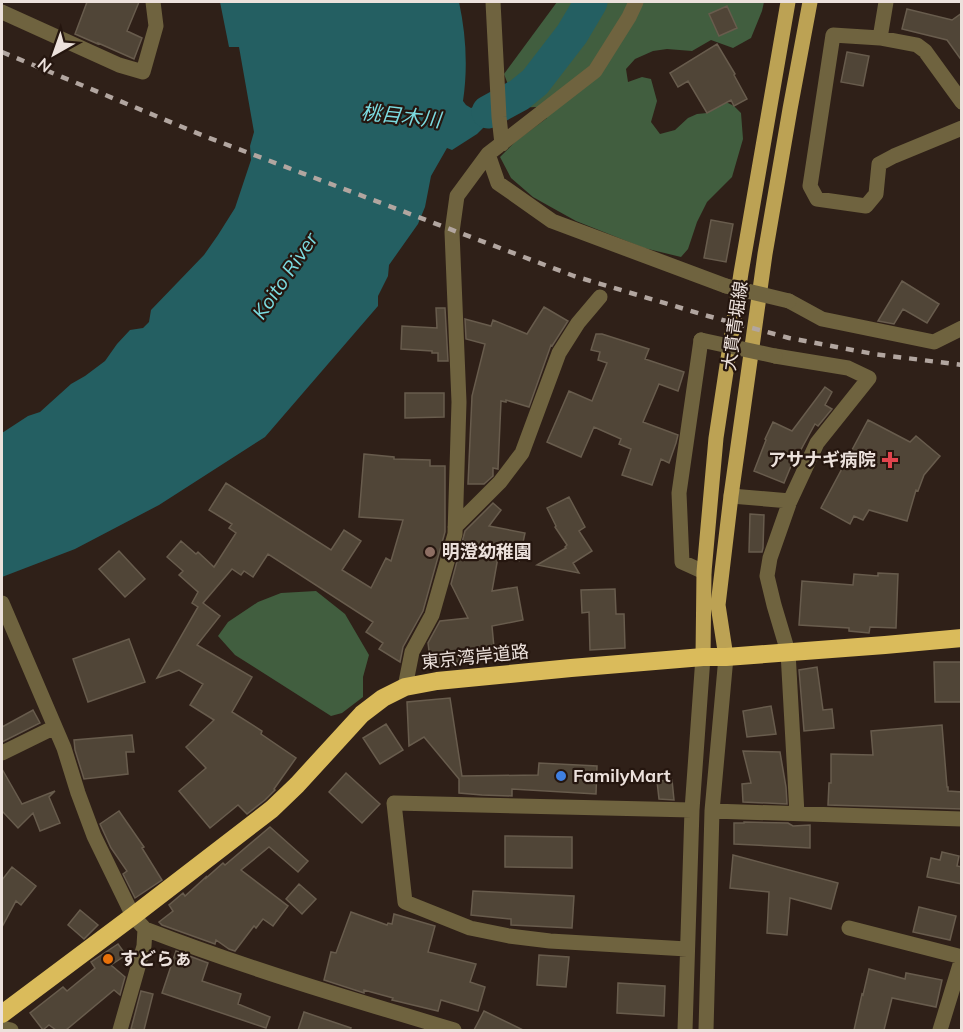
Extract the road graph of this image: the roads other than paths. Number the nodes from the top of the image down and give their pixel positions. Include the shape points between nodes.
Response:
1 (153, 2) edge
2 (493, 2) edge
3 (636, 2) edge
4 (788, 2) edge
5 (810, 2) edge
6 (886, 2) edge
7 (2, 12) edge
8 (880, 38) junction
9 (962, 102) edge
10 (962, 128) edge
11 (502, 144) junction
12 (488, 154) junction
13 (600, 297) dead end
14 (962, 328) edge
15 (731, 496) junction
16 (790, 501) junction
17 (455, 526) junction
18 (704, 572) junction
19 (2, 603) edge
20 (962, 638) edge
21 (788, 652) junction
22 (703, 657) junction
23 (726, 657) junction
24 (405, 687) junction
25 (55, 727) junction
26 (2, 753) edge
27 (692, 810) junction
28 (712, 811) junction
29 (797, 814) junction
30 (962, 819) edge
31 (139, 923) junction
32 (849, 928) dead end
33 (687, 949) junction
34 (962, 958) edge
35 (2, 1014) edge
36 (2, 1028) edge
37 (710, 1029) edge
38 (11, 1030) edge
39 (120, 1030) edge
40 (454, 1030) edge
41 (685, 1030) edge
42 (940, 1030) edge

1 - 7 street via 156,26 143,72
2 - 11 street
3 - 11 street via 595,71
4 - 18 main road, 大貫青堀線 via 716,438
5 - 15 main road, 大貫青堀線 via 765,254
6 - 8 street
8 - 9 street via 917,45 925,51
8 - 10 street via 833,35 810,186 817,199 866,206 876,194 879,164
11 - 12 street
12 - 14 street, bridge via 498,183 552,221 726,286 789,301 822,319 934,342
12 - 17 street via 457,196 452,232 459,402
13 - 17 street via 559,353 522,453 500,482
15 - 16 street
15 - 23 main road, 大貫青堀線 via 718,605
16 - 18 street, bridge via 817,442 869,378 848,368 701,340 679,493 682,562
16 - 21 street via 770,558 768,576
17 - 24 street via 432,615 412,652
18 - 22 main road, 大貫青堀線
19 - 25 street
20 - 21 highway, 東京湾岸道路
21 - 23 highway, 東京湾岸道路
21 - 29 street
22 - 23 highway, 東京湾岸道路
22 - 24 highway, 東京湾岸道路
22 - 27 street
23 - 28 street
24 - 31 highway, 東京湾岸道路 via 362,714 272,809
25 - 26 street
25 - 31 street via 94,836
27 - 33 street
27 - 33 street via 394,803 405,902 470,928 509,936
28 - 29 street
28 - 37 street
29 - 30 street
31 - 35 highway, 東京湾岸道路
31 - 39 street via 144,946
31 - 40 street via 193,948
32 - 34 street
33 - 41 street
34 - 42 street
36 - 38 street

